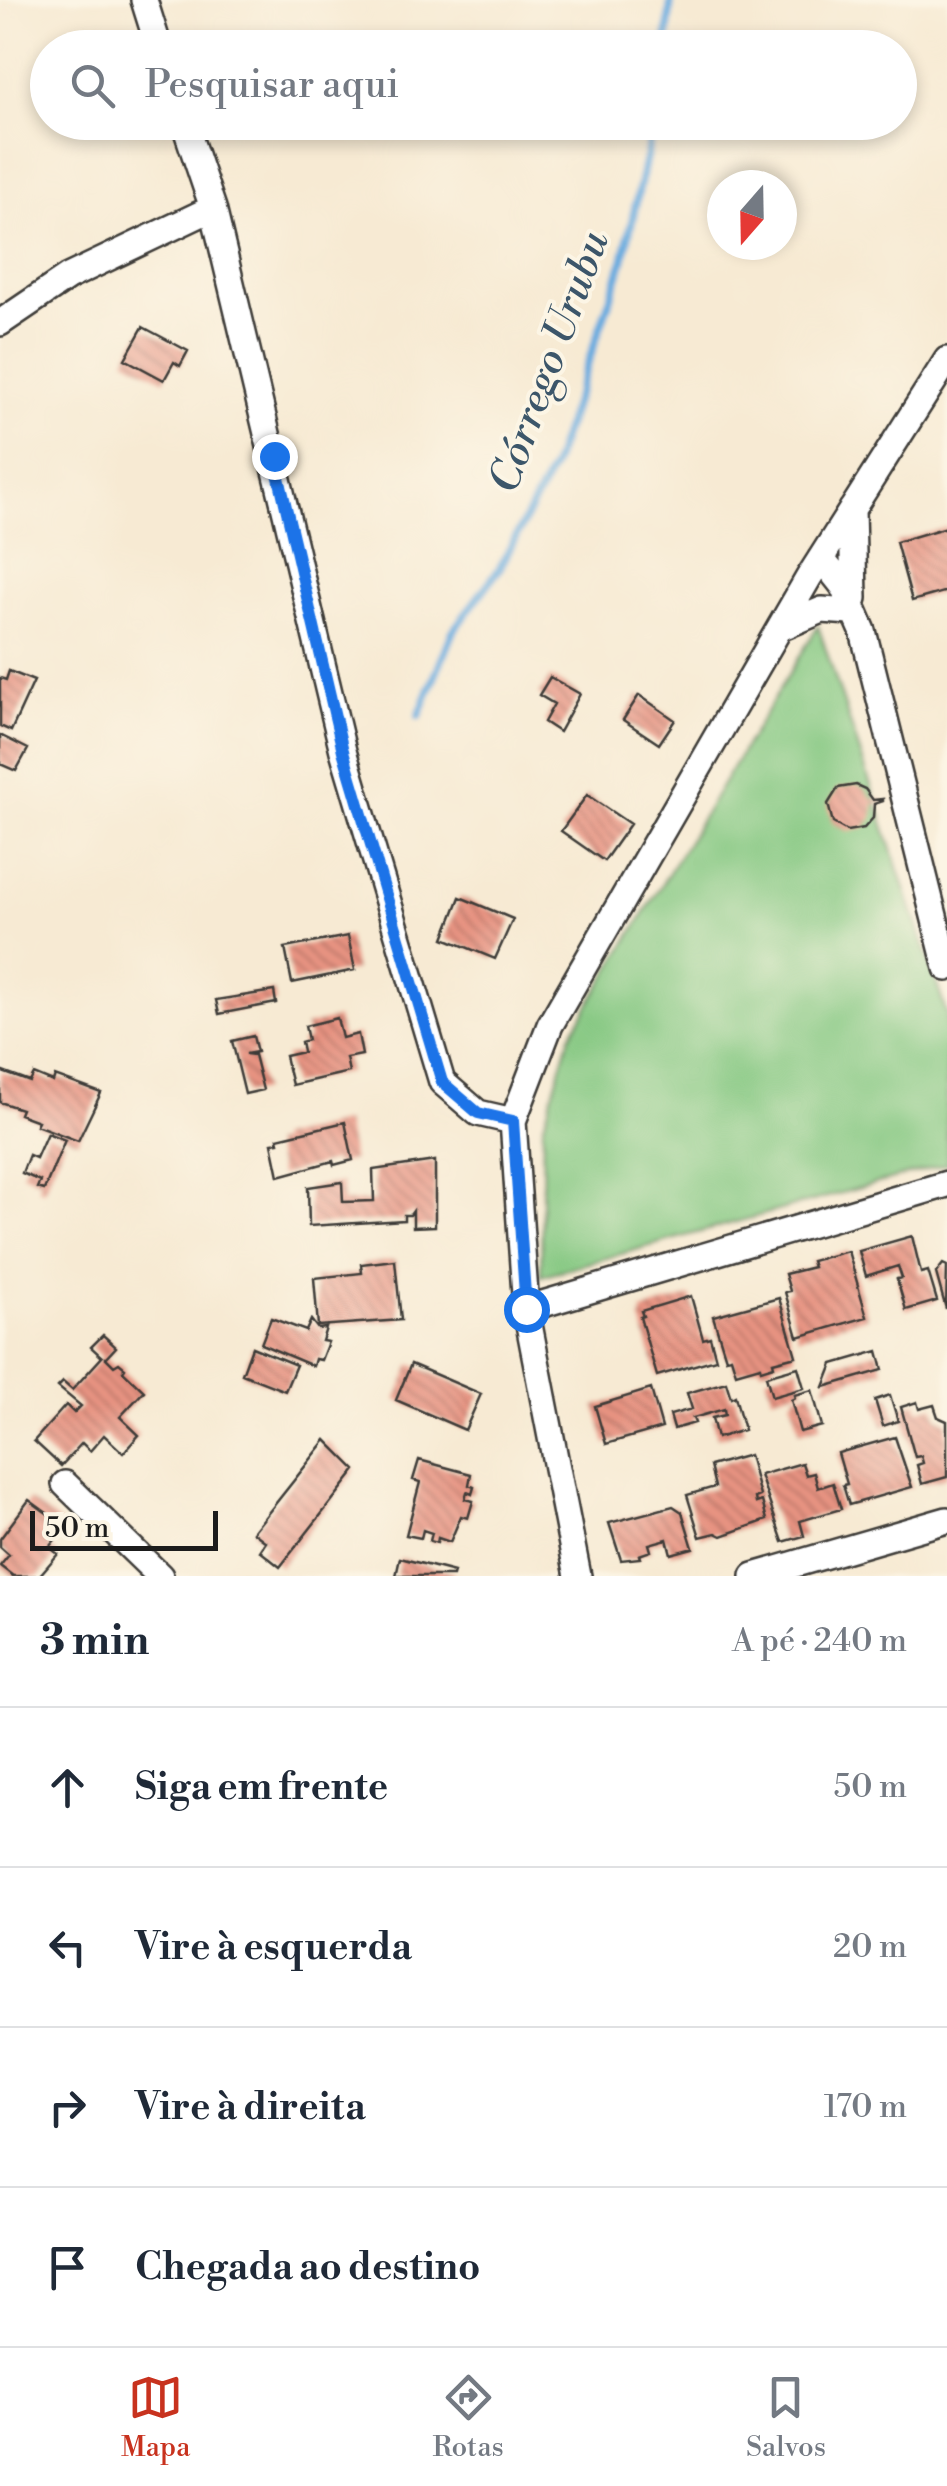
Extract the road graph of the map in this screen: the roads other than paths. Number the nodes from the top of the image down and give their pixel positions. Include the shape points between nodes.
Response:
1 (144, 0) edge
2 (153, 30) edge
3 (190, 140) edge
4 (213, 208) junction
5 (0, 322) edge
6 (947, 360) edge
7 (852, 509) junction
8 (815, 568) junction
9 (854, 613) junction
10 (780, 628) junction
11 (947, 968) edge
12 (513, 1121) junction
13 (947, 1184) edge
14 (526, 1309) junction
15 (66, 1484) dead end
16 (947, 1520) edge
17 (569, 1544) junction
18 (160, 1576) edge
19 (561, 1576) edge
20 (578, 1576) edge
21 (754, 1576) edge

1 - 2 street
3 - 4 street
4 - 5 street via 68,277
4 - 12 street via 343,751 442,1082 478,1113
6 - 7 street
7 - 8 street
7 - 9 street
8 - 9 street via 836,573
8 - 10 street
9 - 10 street via 822,610
9 - 11 street
10 - 12 street via 550,1025
12 - 14 street
13 - 14 street
14 - 17 street
15 - 18 street
16 - 21 street
17 - 19 street
17 - 20 street

